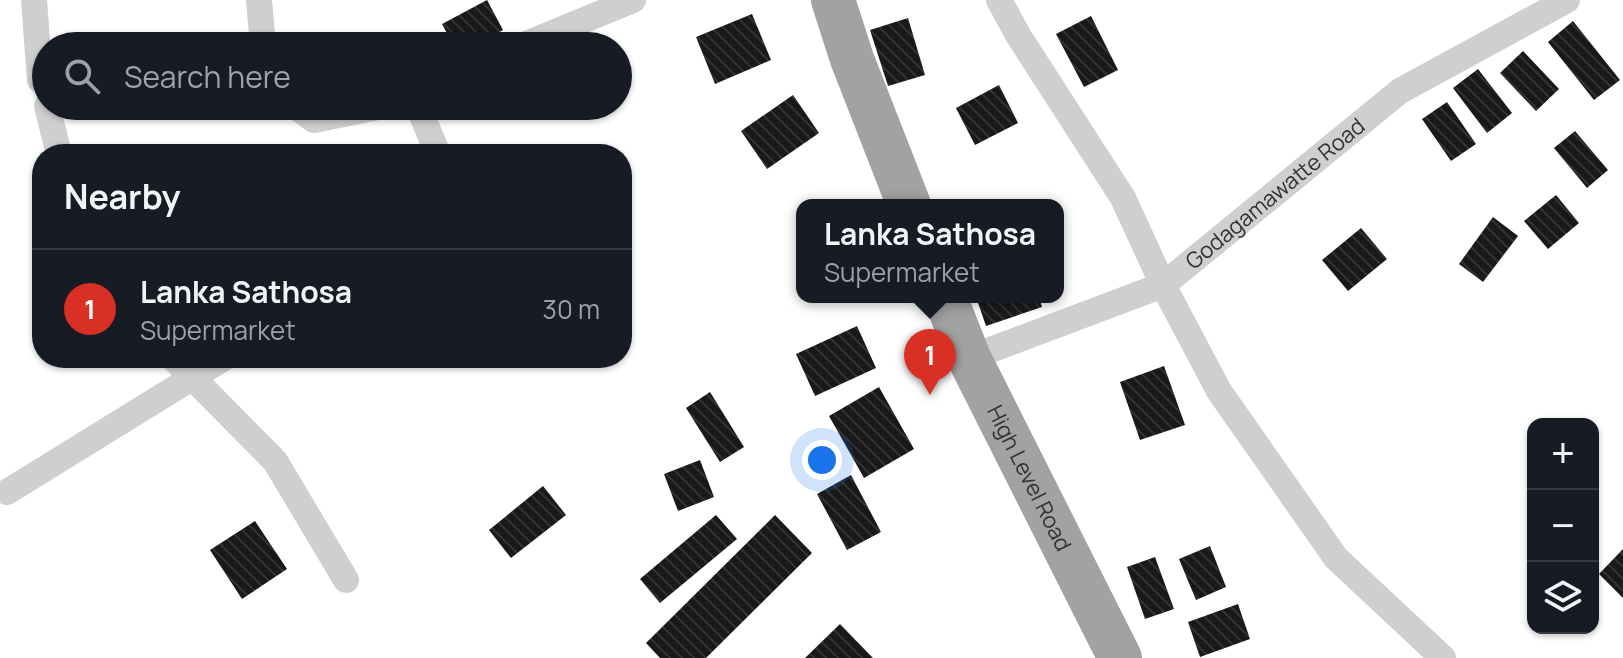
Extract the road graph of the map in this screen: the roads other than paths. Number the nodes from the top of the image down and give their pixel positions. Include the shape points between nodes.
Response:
1 (34, 0) edge
2 (259, 0) edge
3 (633, 0) edge
4 (833, 0) edge
5 (999, 0) edge
6 (1567, 0) edge
7 (38, 32) edge
8 (262, 32) edge
9 (555, 32) edge
10 (51, 120) edge
11 (424, 120) edge
12 (57, 144) edge
13 (434, 144) edge
14 (907, 199) edge
15 (1163, 285) junction
16 (947, 303) edge
17 (969, 358) junction
18 (179, 368) edge
19 (184, 368) edge
20 (7, 492) dead end
21 (346, 580) dead end
22 (1120, 658) edge
23 (1443, 658) edge

1 - 7 street
2 - 8 street
3 - 9 street
4 - 14 highway
5 - 15 street via 1123,198
6 - 15 street, Godagamawatte Road via 1400,91
10 - 12 street
11 - 13 street
15 - 17 street, Godagamawatte Road
15 - 23 street via 1219,391 1336,558
16 - 17 highway, High Level Road
17 - 22 highway, High Level Road
18 - 20 street
19 - 21 street via 275,461

